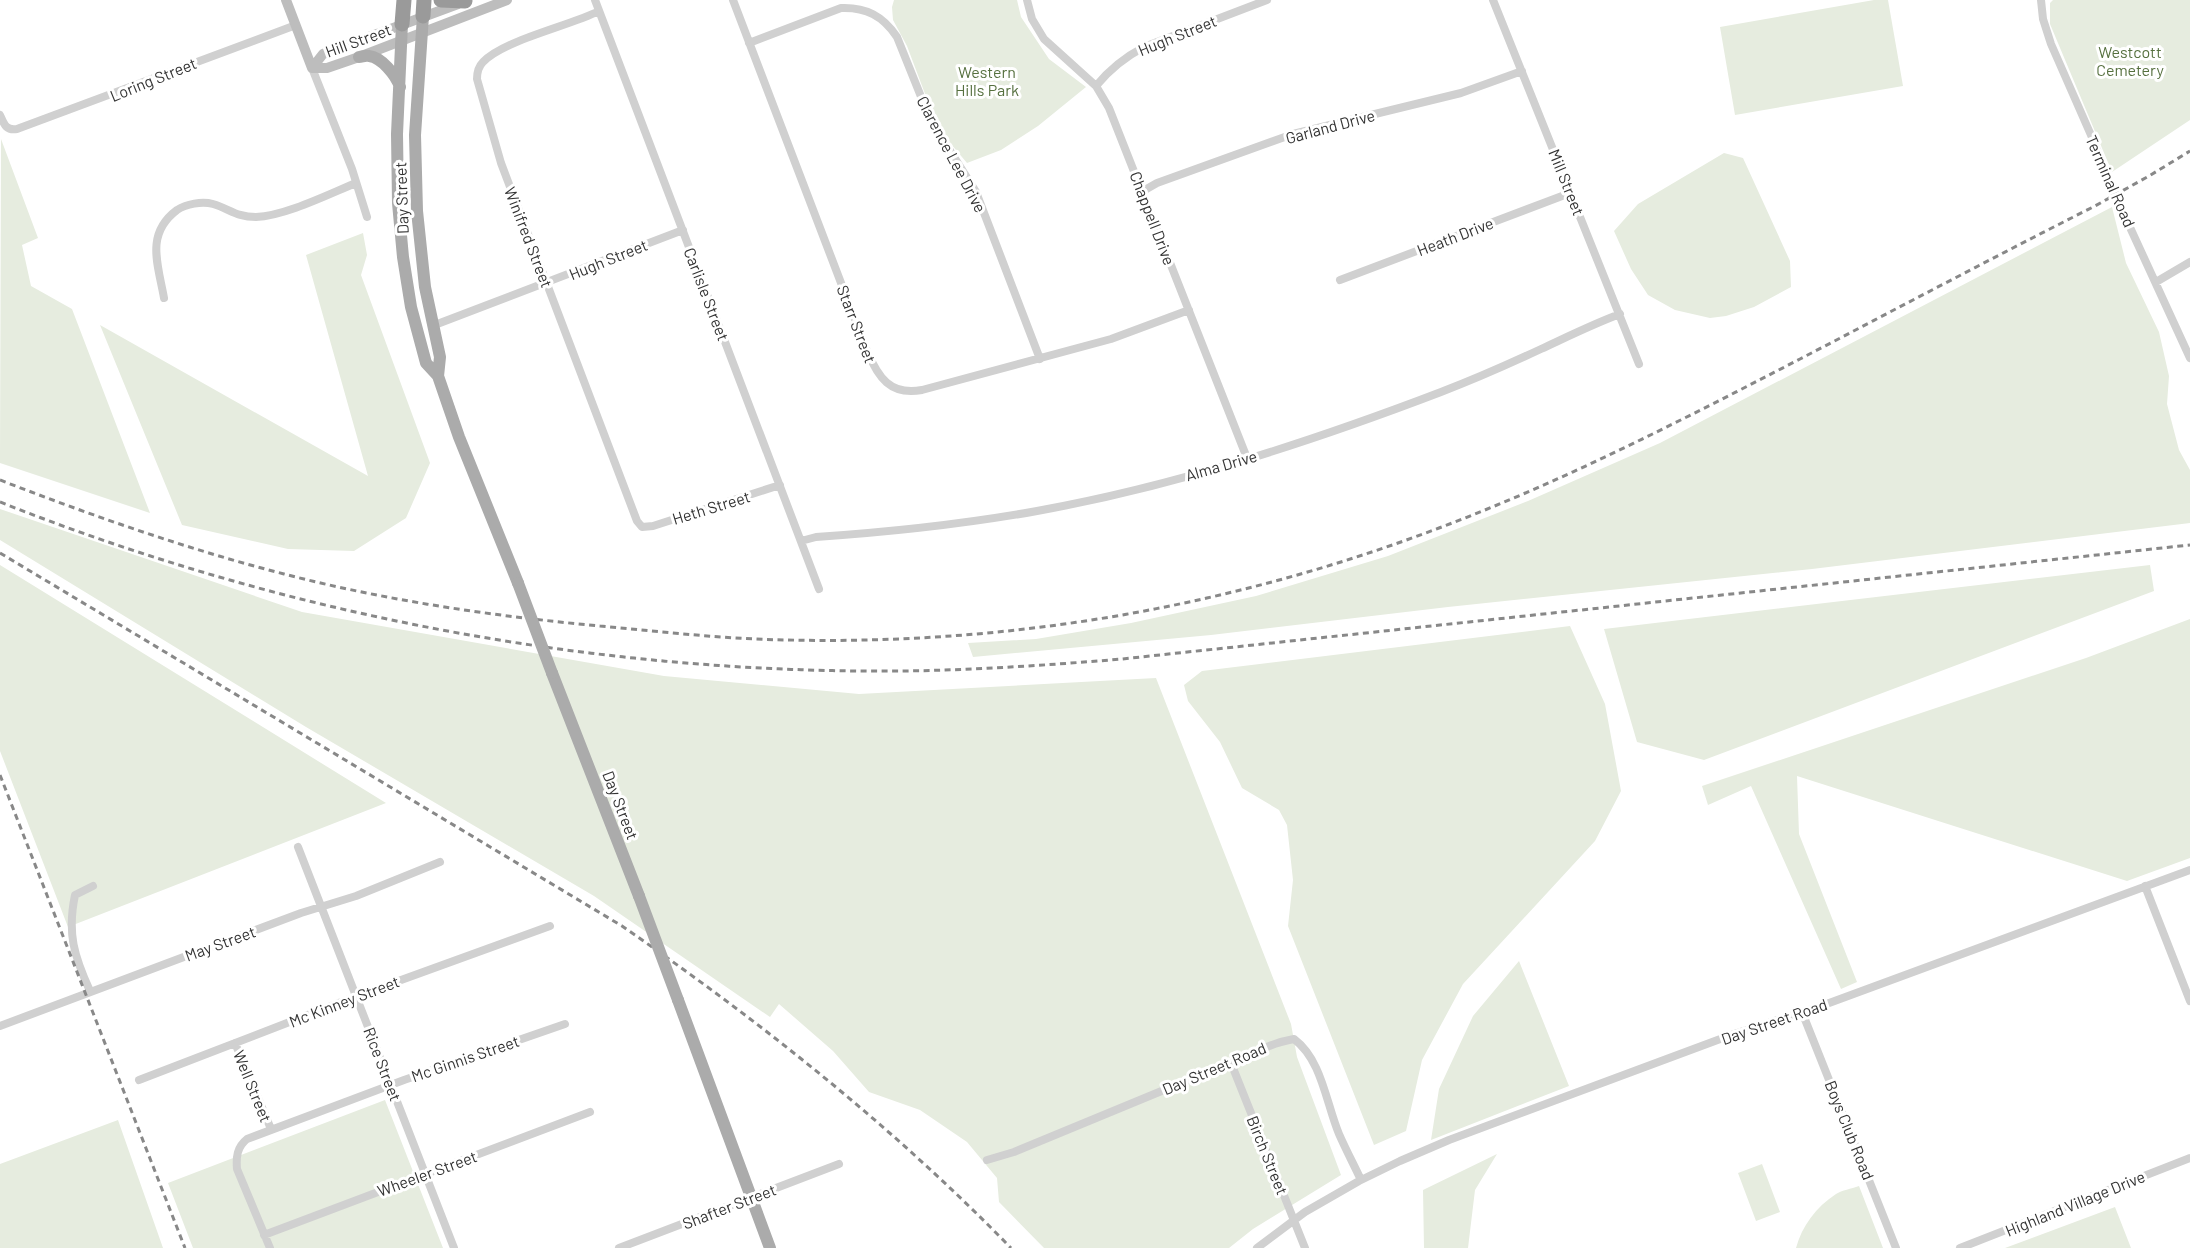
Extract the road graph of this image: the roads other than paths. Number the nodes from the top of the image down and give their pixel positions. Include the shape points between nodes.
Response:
1 (286, 0) edge
2 (404, 0) edge
3 (424, 0) edge
4 (441, 0) edge
5 (466, 0) edge
6 (507, 0) edge
7 (595, 0) edge
8 (733, 0) edge
9 (1027, 0) edge
10 (1267, 0) edge
11 (1493, 0) edge
12 (2041, 0) edge
13 (599, 11) junction
14 (423, 16) junction
15 (296, 25) junction
16 (402, 32) junction
17 (422, 33) junction
18 (749, 43) junction
19 (358, 57) junction
20 (312, 68) junction
21 (1522, 71) junction
22 (1096, 86) junction
23 (400, 89) junction
24 (0, 115) edge
25 (356, 183) junction
26 (1143, 192) junction
27 (1570, 193) junction
28 (367, 217) dead end
29 (683, 230) junction
30 (2190, 262) edge
31 (1340, 280) dead end
32 (2156, 282) junction
33 (547, 284) junction
34 (164, 298) dead end
35 (1189, 310) junction
36 (1620, 314) junction
37 (432, 326) junction
38 (2190, 358) edge
39 (1040, 359) junction
40 (1639, 364) dead end
41 (438, 376) junction
42 (1247, 458) junction
43 (780, 485) junction
44 (642, 527) joint
45 (801, 541) junction
46 (819, 589) dead end
47 (298, 848) dead end
48 (440, 862) dead end
49 (2190, 870) edge
50 (93, 886) dead end
51 (2145, 886) junction
52 (321, 906) junction
53 (550, 926) dead end
54 (90, 991) junction
55 (357, 996) junction
56 (2190, 1000) edge
57 (1802, 1012) junction
58 (565, 1023) dead end
59 (0, 1026) edge
60 (235, 1043) junction
61 (1231, 1063) junction
62 (140, 1080) dead end
63 (391, 1085) junction
64 (590, 1112) dead end
65 (271, 1129) junction
66 (2190, 1158) edge
67 (987, 1160) dead end
68 (839, 1164) dead end
69 (425, 1173) junction
70 (1360, 1181) junction
71 (751, 1197) junction
72 (1294, 1220) junction
73 (264, 1235) junction
74 (270, 1248) edge
75 (454, 1248) edge
76 (619, 1248) edge
77 (770, 1248) edge
78 (1257, 1248) edge
79 (1305, 1248) edge
80 (1896, 1248) edge
81 (1960, 1248) edge

1 - 15 street
2 - 16 highway
3 - 14 highway
4 - 5 highway
5 - 14 street, Hill Street
6 - 17 street, Hill Street
7 - 13 street, Carlisle Street
8 - 18 street, Starr Street
9 - 22 street, Chappell Drive via 1032,19 1044,39
10 - 22 street, Hugh Street via 1144,47 1129,55
11 - 21 street, Mill Street
12 - 32 street, Terminal Road via 2051,44 2114,195
13 - 29 street, Carlisle Street
13 - 33 street, Winifred Street via 498,51 477,71 478,87 501,163
14 - 16 street, Hill Street
14 - 17 main road, Day Street
15 - 20 street
15 - 24 street, Loring Street via 17,129 5,127
16 - 17 street, Hill Street
16 - 19 street, Hill Street
16 - 20 street, Hill Street via 323,54
16 - 23 main road, Day Street
17 - 37 main road, Day Street via 415,135 417,211
18 - 39 street, Clarence Lee Drive via 841,8 873,13 891,27 930,119 976,192
18 - 39 street, Starr Street via 880,377 894,387 916,391
19 - 20 street, Hill Street via 327,68
19 - 23 main road via 369,55 380,61
20 - 25 street
21 - 26 street, Garland Drive via 1461,93 1293,134 1157,183
21 - 27 street, Mill Street
22 - 26 street, Chappell Drive
23 - 41 main road, Day Street via 397,154 403,257 416,331 426,363
25 - 28 street
25 - 34 street via 275,215 241,216 212,203 182,206 166,218 155,245
26 - 35 street, Chappell Drive
27 - 31 street, Heath Drive
27 - 36 street, Mill Street
29 - 33 street, Hugh Street
29 - 43 street, Carlisle Street
30 - 32 street
32 - 38 street, Terminal Road
33 - 37 street, Hugh Street
33 - 44 street, Winifred Street
35 - 39 street, Starr Street via 1111,339
35 - 42 street, Chappell Drive
36 - 40 street, Mill Street
36 - 42 street, Alma Drive via 1444,390
37 - 41 main road, Day Street via 440,357
41 - 71 main road, Day Street, bridge
42 - 45 street, Alma Drive via 1145,487 1038,511
43 - 44 street, Heth Street
43 - 45 street, Carlisle Street
45 - 46 street, Carlisle Street
47 - 52 street, Rice Street
48 - 52 street, May Street
49 - 51 street, Day Street Road
50 - 54 street via 75,895 72,912 76,959
51 - 56 street
51 - 57 street, Day Street Road
52 - 54 street, May Street
52 - 55 street, Rice Street
53 - 55 street, Mc Kinney Street
54 - 59 street, May Street
55 - 60 street, Mc Kinney Street
55 - 63 street, Rice Street
57 - 70 street, Day Street Road via 1546,1102
57 - 80 street, Boys Club Road
58 - 63 street, Mc Ginnis Street
60 - 62 street, Mc Kinney Street
60 - 65 street, Well Street
61 - 67 street, Day Street Road
61 - 70 street, Day Street Road via 1277,1042 1294,1039 1302,1044 1311,1057
61 - 72 street, Birch Street
63 - 65 street, Mc Ginnis Street
63 - 69 street, Rice Street
64 - 69 street, Wheeler Street
65 - 73 street, Mc Ginnis Street via 247,1139 237,1153 237,1169
66 - 81 street, Highland Village Drive
68 - 71 street, Shafter Street
69 - 73 street, Wheeler Street
69 - 75 street, Rice Street
70 - 72 street
71 - 76 street, Shafter Street
71 - 77 main road, Day Street
72 - 78 street
72 - 79 street, Birch Street
73 - 74 street

